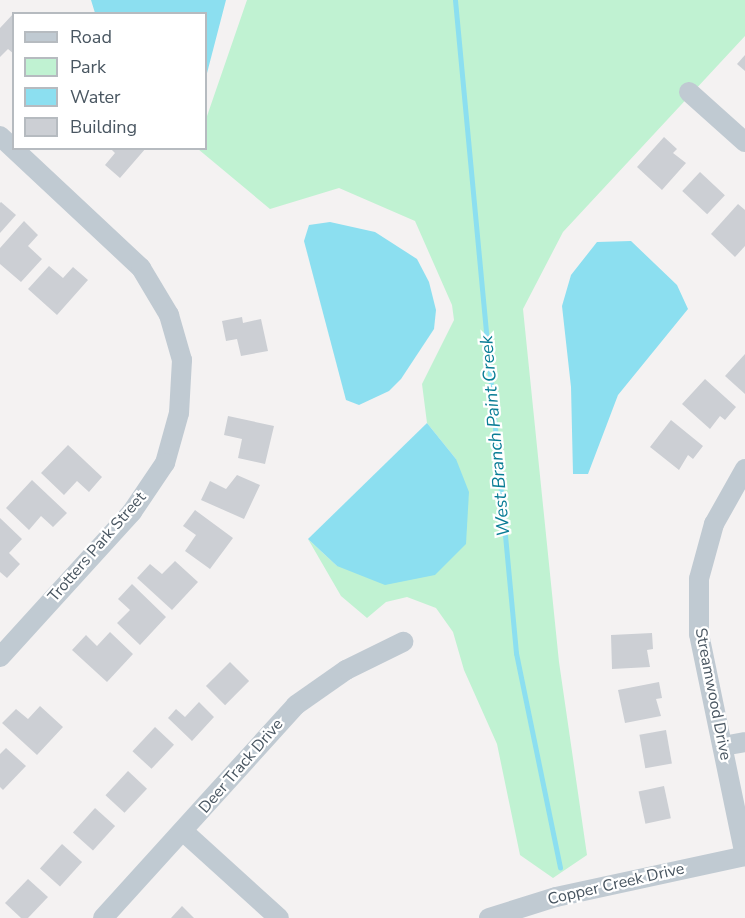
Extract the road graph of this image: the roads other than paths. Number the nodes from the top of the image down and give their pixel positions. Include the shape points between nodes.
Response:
1 (689, 92) dead end
2 (0, 136) edge
3 (745, 142) edge
4 (12, 147) edge
5 (15, 150) edge
6 (745, 469) edge
7 (403, 642) dead end
8 (0, 657) edge
9 (745, 742) edge
10 (723, 746) junction
11 (183, 832) junction
12 (745, 856) edge
13 (102, 918) edge
14 (279, 918) edge
15 (489, 918) edge

1 - 3 street
2 - 4 street, Trotters Park Street
5 - 8 street, Trotters Park Street via 141,268 169,315 182,360 179,413 165,463 132,512
6 - 10 street, Streamwood Drive via 714,524 699,579 699,634
7 - 11 street, Deer Track Drive via 346,670 296,705
9 - 10 street
10 - 12 street, Streamwood Drive
11 - 13 street, Deer Track Drive
11 - 14 street
12 - 15 street, Copper Creek Drive via 556,897

